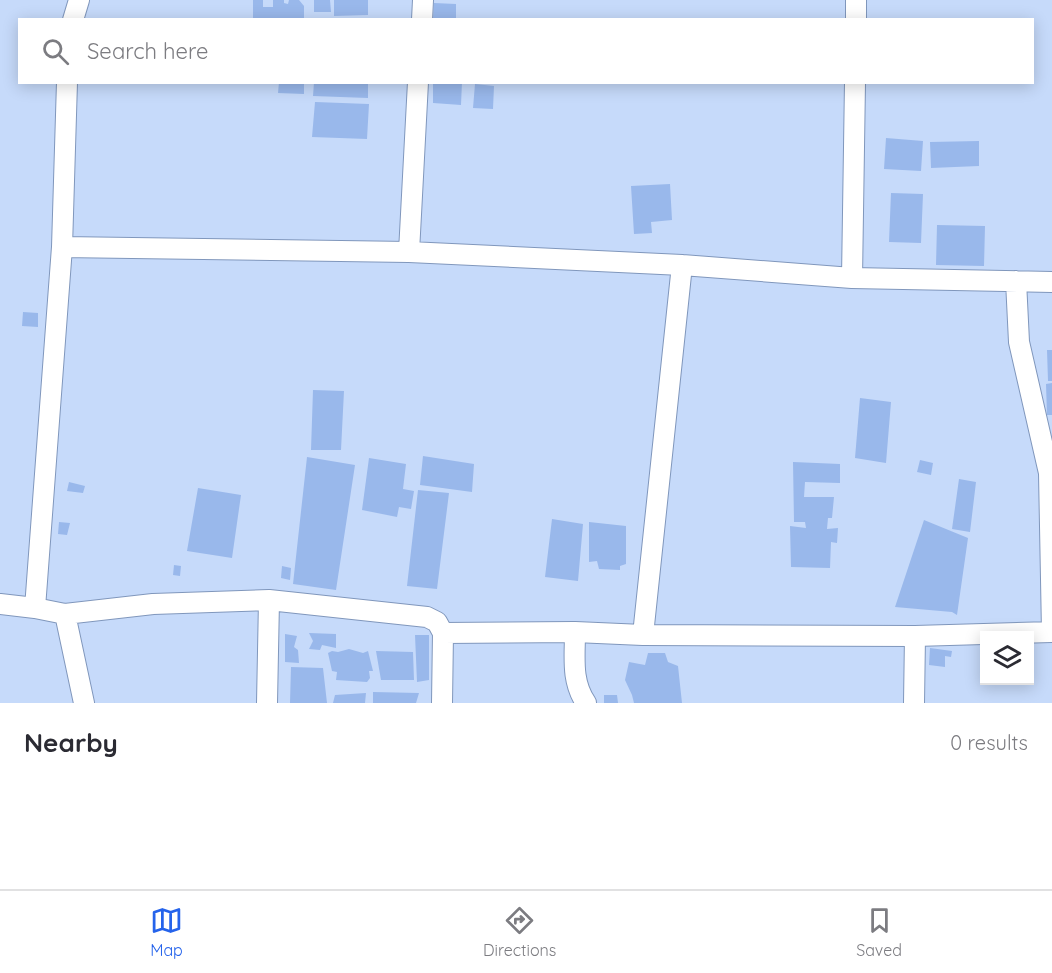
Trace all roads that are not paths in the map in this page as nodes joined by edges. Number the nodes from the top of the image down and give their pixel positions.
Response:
1 (79, 0) edge
2 (423, 0) edge
3 (856, 0) edge
4 (74, 18) edge
5 (422, 18) edge
6 (856, 18) edge
7 (67, 84) edge
8 (418, 84) edge
9 (855, 84) edge
10 (62, 247) junction
11 (409, 252) junction
12 (682, 265) junction
13 (852, 278) junction
14 (1016, 281) junction
15 (1052, 282) edge
16 (269, 600) junction
17 (0, 604) edge
18 (34, 608) junction
19 (65, 614) junction
20 (575, 632) junction
21 (443, 633) junction
22 (643, 634) junction
23 (915, 636) junction
24 (84, 703) edge
25 (267, 703) edge
26 (442, 703) edge
27 (586, 703) edge
28 (914, 703) edge

1 - 4 street
2 - 5 street
3 - 6 street
7 - 10 street
8 - 11 street
9 - 13 street
10 - 11 street
10 - 18 street
11 - 12 street
12 - 13 street
12 - 22 street
13 - 14 street
14 - 15 street
14 - 23 street
16 - 19 street
16 - 21 street
16 - 25 street
17 - 18 street
18 - 19 street
19 - 24 street
20 - 21 street
20 - 22 street
20 - 27 street
21 - 26 street
22 - 23 street
23 - 28 street

